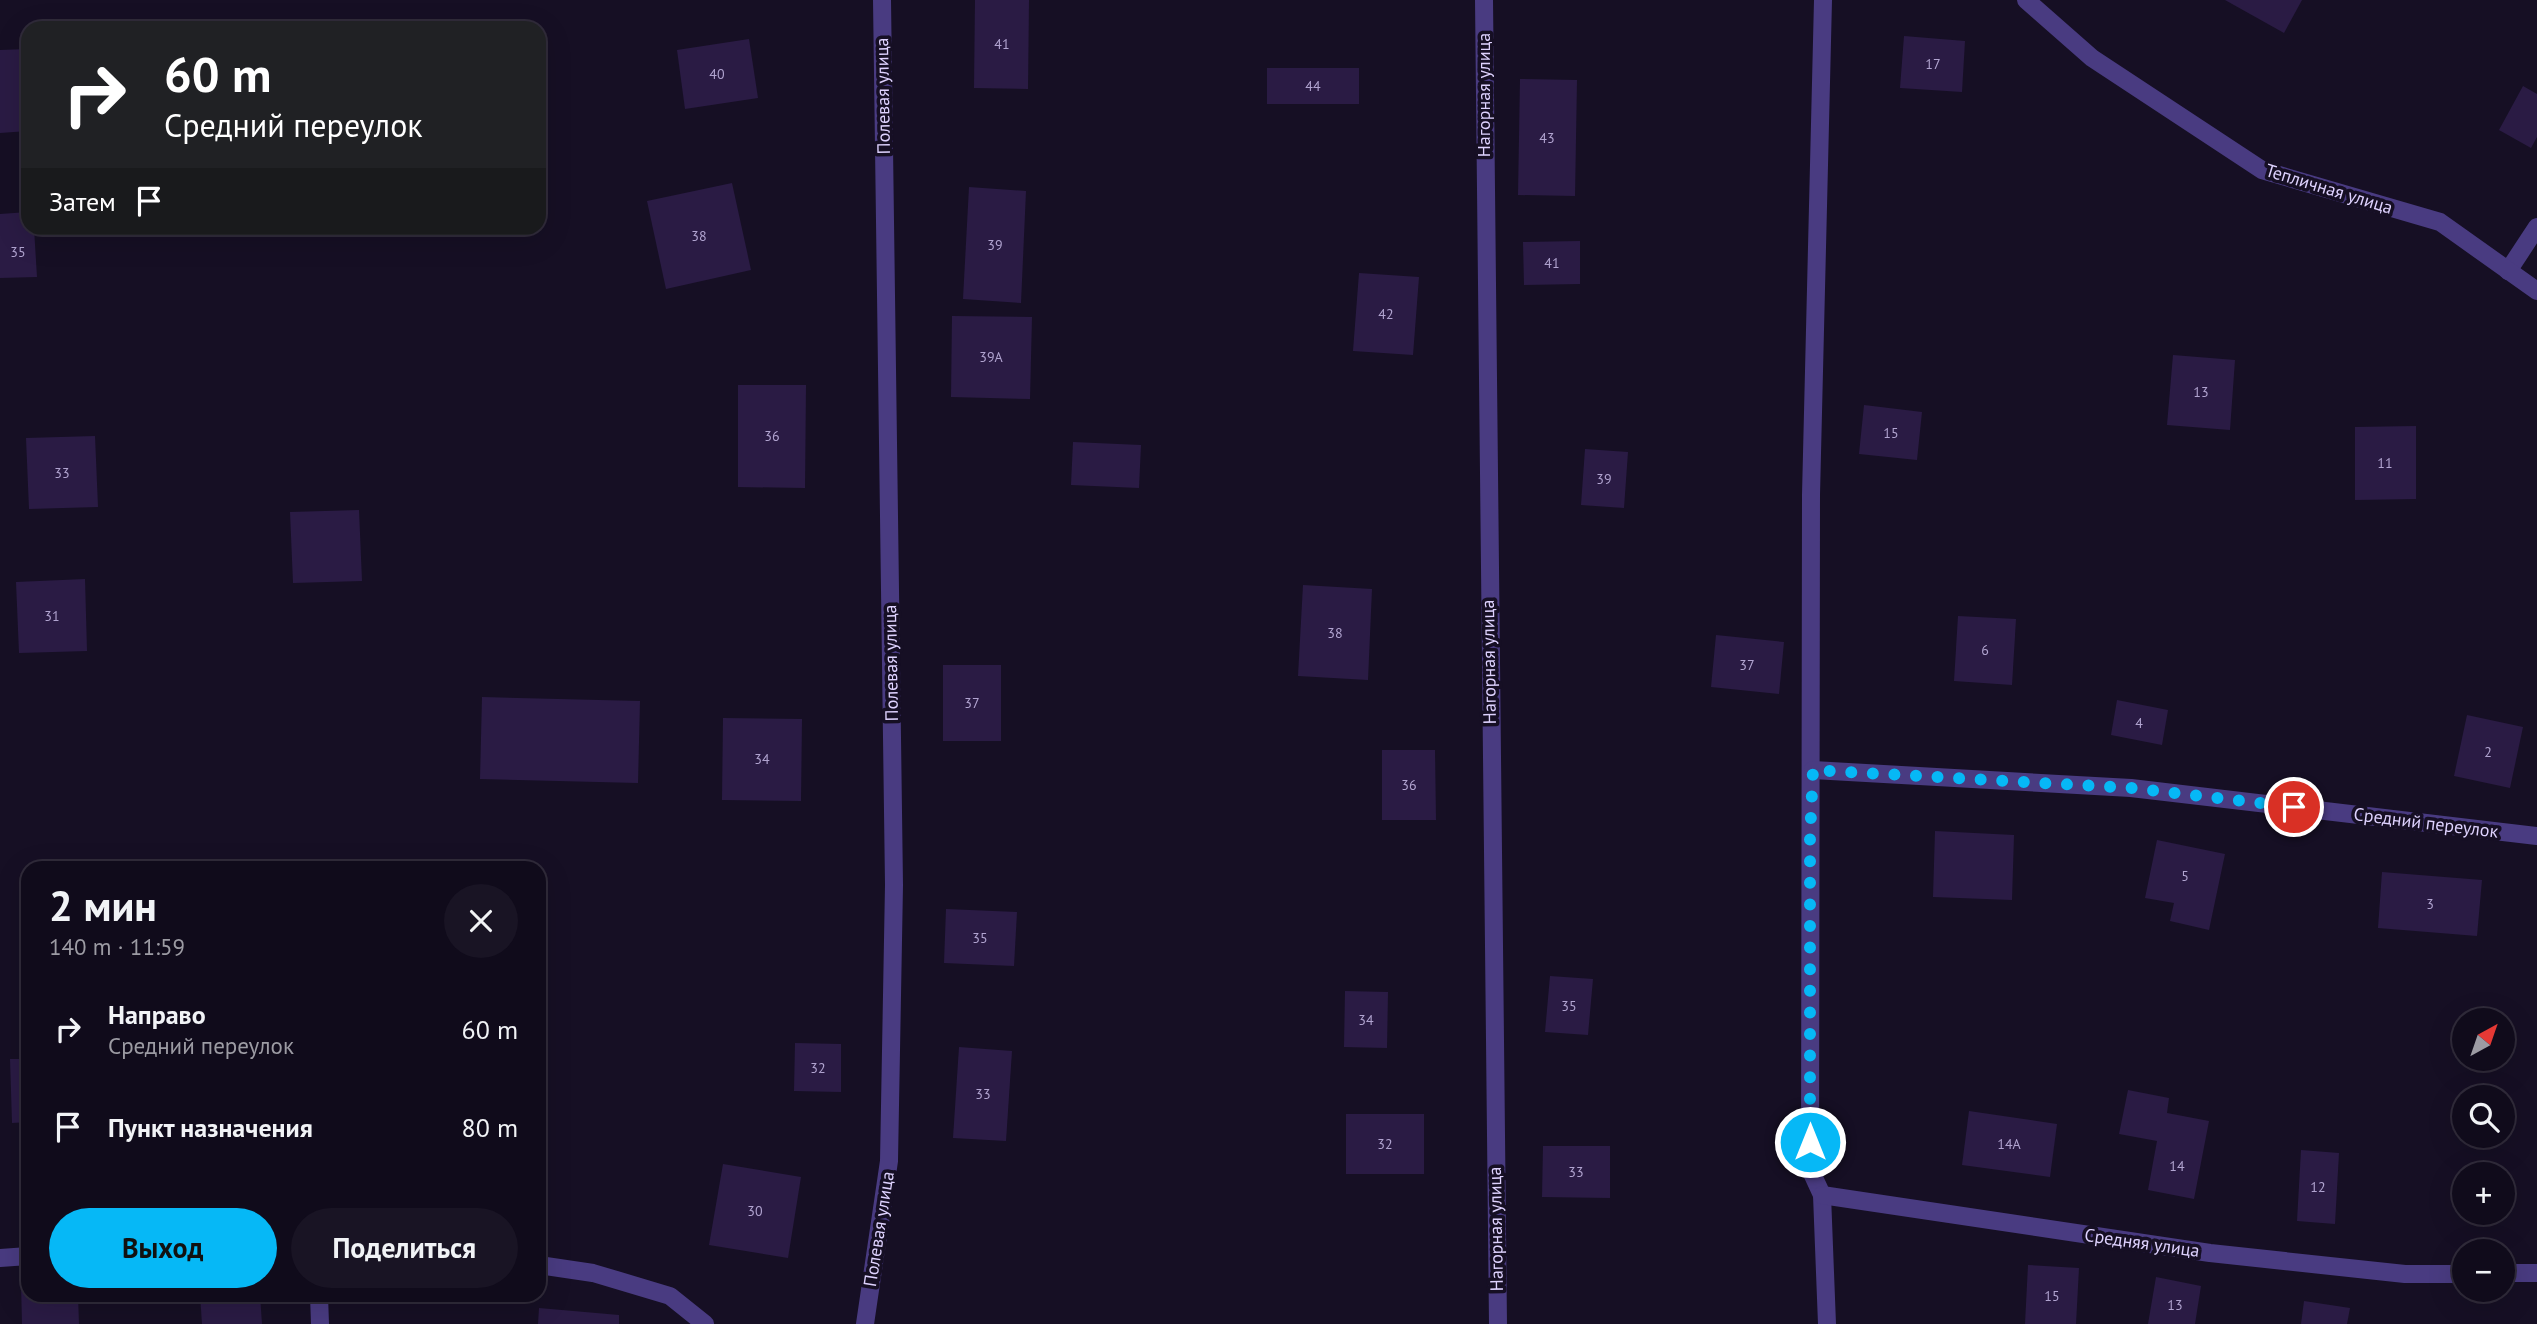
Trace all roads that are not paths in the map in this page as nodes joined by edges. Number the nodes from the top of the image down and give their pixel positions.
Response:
1 (882, 0) edge
2 (1484, 0) edge
3 (1823, 0) edge
4 (2026, 0) edge
5 (2537, 227) edge
6 (2508, 271) junction
7 (2537, 291) edge
8 (1813, 770) junction
9 (2537, 836) edge
10 (1822, 1195) junction
11 (21, 1256) edge
12 (0, 1258) edge
13 (546, 1266) edge
14 (2515, 1273) edge
15 (2537, 1273) edge
16 (2452, 1274) edge
17 (319, 1302) edge
18 (320, 1324) edge
19 (705, 1324) edge
20 (864, 1324) edge
21 (1498, 1324) edge
22 (1827, 1324) edge

1 - 20 street, Полевая улица
2 - 21 street, Нагорная улица
3 - 8 street
4 - 6 street, Тепличная улица
5 - 6 street
6 - 7 street, Тепличная улица
8 - 9 street, Средний переулок
8 - 10 street
10 - 16 street, Средняя улица
10 - 22 street
11 - 12 street
13 - 19 street
14 - 15 street
17 - 18 street

